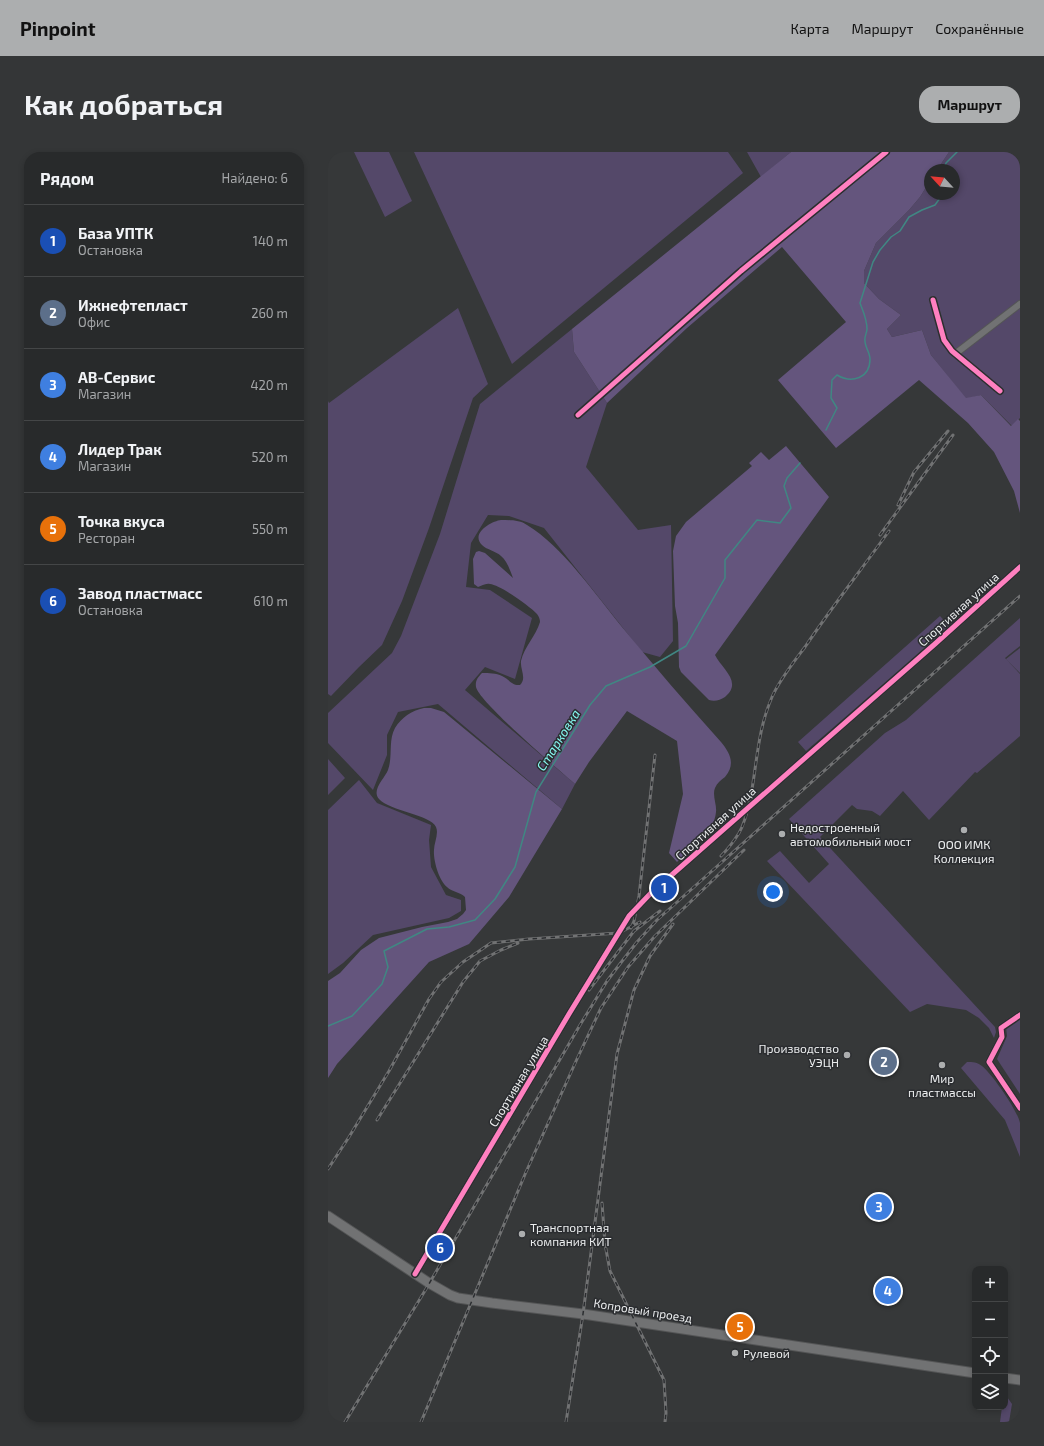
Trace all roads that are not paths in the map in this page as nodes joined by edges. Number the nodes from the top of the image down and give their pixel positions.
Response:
1 (886, 152) edge
2 (933, 300) dead end
3 (1020, 304) edge
4 (955, 354) junction
5 (1000, 392) dead end
6 (578, 415) dead end
7 (1020, 567) edge
8 (1020, 1015) edge
9 (1020, 1108) edge
10 (328, 1216) edge
11 (415, 1274) junction
12 (972, 1373) edge
13 (1008, 1378) edge
14 (1020, 1380) edge

1 - 6 street
2 - 4 street
3 - 4 street
4 - 5 street
7 - 11 street, Спортивная улица
8 - 9 street
10 - 11 main road, Копровый проезд
11 - 12 main road, Копровый проезд
13 - 14 main road

